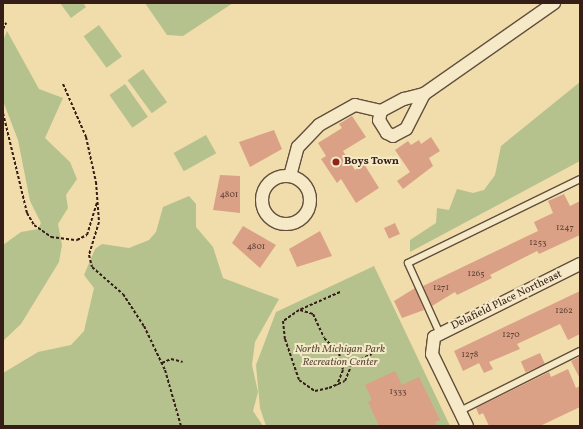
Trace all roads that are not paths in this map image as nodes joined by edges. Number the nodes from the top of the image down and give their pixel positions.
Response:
1 (554, 3) edge
2 (424, 94) junction
3 (381, 111) junction
4 (290, 176) dead end
5 (580, 179) edge
6 (580, 264) edge
7 (437, 336) junction
8 (580, 351) edge
9 (460, 411) junction
10 (467, 426) edge

1 - 2 street
2 - 3 street
2 - 3 street
3 - 4 street
5 - 7 lane
6 - 7 street, Delafield Place Northeast
7 - 9 street
8 - 9 lane
9 - 10 street

